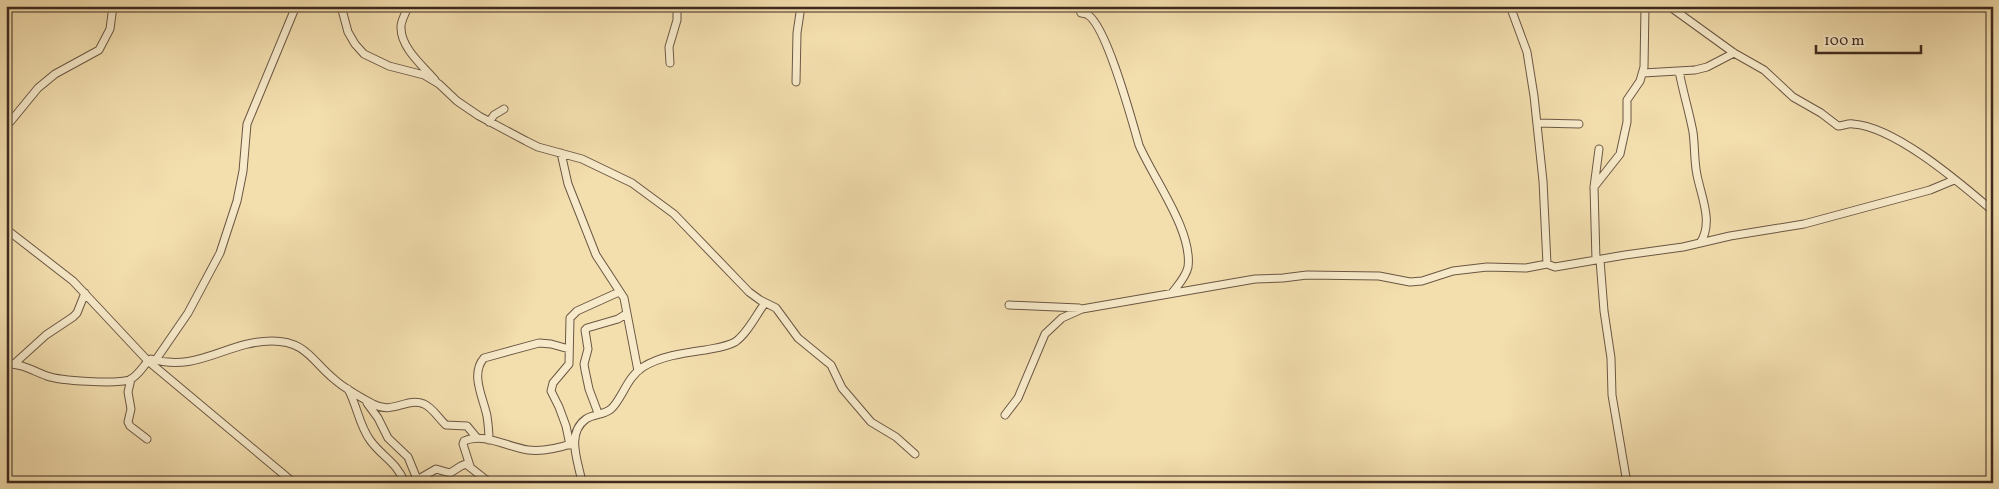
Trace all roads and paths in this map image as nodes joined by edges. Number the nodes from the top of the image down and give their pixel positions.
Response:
1 (113, 6) edge
2 (296, 6) edge
3 (341, 6) edge
4 (408, 6) edge
5 (677, 6) edge
6 (801, 6) edge
7 (1078, 6) edge
8 (1510, 6) edge
9 (1645, 6) edge
10 (1670, 6) edge
11 (1734, 53) junction
12 (670, 62) dead end
13 (1679, 71) junction
14 (1643, 73) junction
15 (796, 82) dead end
16 (439, 84) junction
17 (504, 109) dead end
18 (489, 122) junction
19 (1537, 123) junction
20 (1579, 124) dead end
21 (6, 127) edge
22 (1599, 149) dead end
23 (561, 153) junction
24 (1954, 180) junction
25 (1594, 187) junction
26 (1993, 211) edge
27 (6, 229) edge
28 (1700, 243) junction
29 (1598, 260) junction
30 (1547, 264) junction
31 (619, 292) junction
32 (86, 293) junction
33 (1172, 293) junction
34 (765, 303) junction
35 (1009, 304) dead end
36 (1082, 309) junction
37 (626, 314) junction
38 (569, 349) junction
39 (149, 360) junction
40 (6, 364) edge
41 (14, 364) junction
42 (638, 371) junction
43 (131, 379) junction
44 (348, 388) junction
45 (364, 398) junction
46 (598, 413) junction
47 (1005, 415) dead end
48 (477, 438) junction
49 (147, 439) dead end
50 (489, 440) junction
51 (572, 444) junction
52 (915, 454) dead end
53 (470, 466) junction
54 (404, 480) edge
55 (414, 481) edge
56 (294, 483) edge
57 (395, 483) edge
58 (490, 483) edge
59 (582, 483) edge
60 (1627, 483) edge

1 - 21 street
2 - 39 street
3 - 16 street
4 - 16 street
5 - 12 street
6 - 15 street
7 - 33 street
8 - 19 street
9 - 14 street
10 - 11 street
11 - 13 street
11 - 24 street
13 - 14 street
13 - 28 street
14 - 25 street
16 - 18 street
17 - 18 street
18 - 23 street
19 - 20 street
19 - 30 street
22 - 25 street
23 - 31 street
23 - 34 street
24 - 26 street
24 - 28 street
25 - 29 street
27 - 32 street
28 - 29 street
29 - 30 street
29 - 60 street
30 - 33 street
31 - 37 street
31 - 38 street
32 - 39 street
32 - 41 street
33 - 36 street
34 - 42 street
34 - 52 street
35 - 36 street
36 - 47 street
37 - 42 street
37 - 46 street
38 - 50 street
38 - 51 street
39 - 43 street
39 - 44 street
39 - 56 street
40 - 41 street
41 - 43 street
42 - 46 street
43 - 49 street
44 - 45 street
44 - 54 street
45 - 48 street
45 - 55 street
46 - 51 street
48 - 50 street
48 - 53 street
50 - 51 street
51 - 59 street
53 - 55 street
53 - 58 street
54 - 57 street

